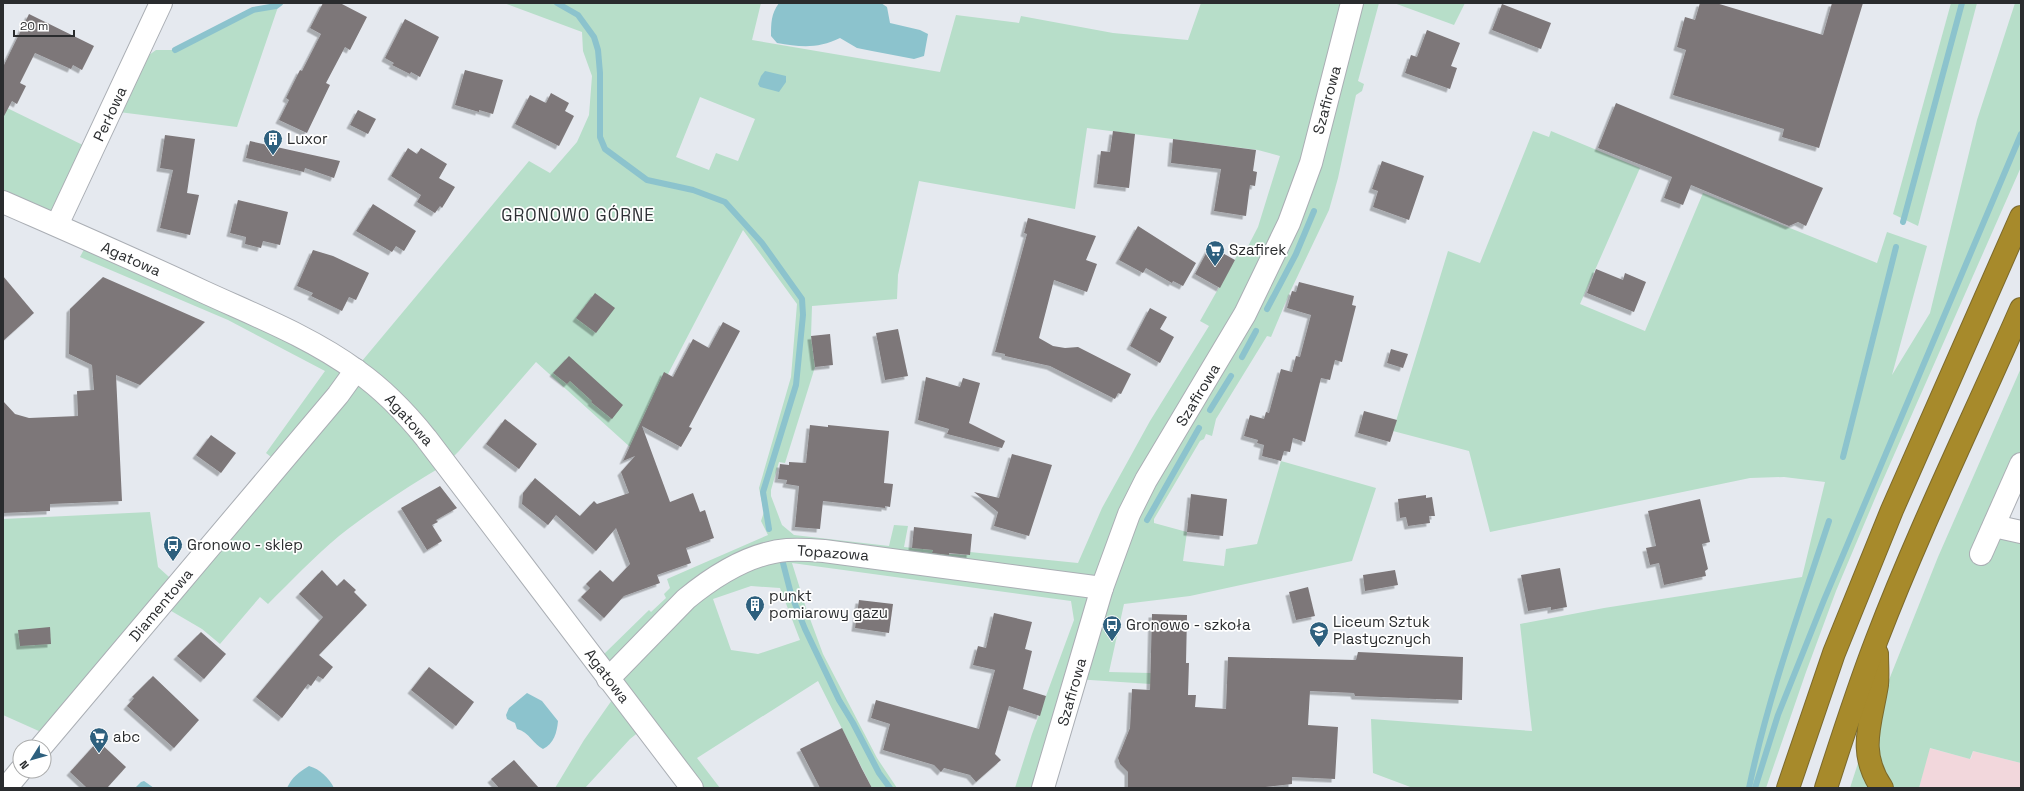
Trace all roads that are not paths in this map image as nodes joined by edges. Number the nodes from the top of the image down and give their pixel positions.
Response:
1 (161, 3) edge
2 (1352, 3) edge
3 (3, 202) edge
4 (2021, 217) edge
5 (57, 225) junction
6 (2021, 309) edge
7 (356, 370) junction
8 (2021, 464) edge
9 (1994, 526) junction
10 (2021, 532) edge
11 (1981, 554) dead end
12 (1102, 588) junction
13 (1877, 639) junction
14 (608, 679) junction
15 (48, 739) edge
16 (13, 779) edge
17 (6, 788) edge
18 (692, 788) edge
19 (1043, 788) edge
20 (1788, 788) edge
21 (1826, 788) edge
22 (1882, 788) edge

1 - 5 street, Perłowa
2 - 12 street, Szafirowa
3 - 5 street, Agatowa
4 - 20 highway
5 - 7 street, Agatowa
6 - 13 highway
7 - 14 street, Agatowa
7 - 15 street, Diamentowa
8 - 9 street
9 - 10 street
9 - 11 street
12 - 14 street, Topazowa
12 - 19 street, Szafirowa
13 - 21 highway
13 - 22 highway
14 - 18 street, Agatowa
16 - 17 street

